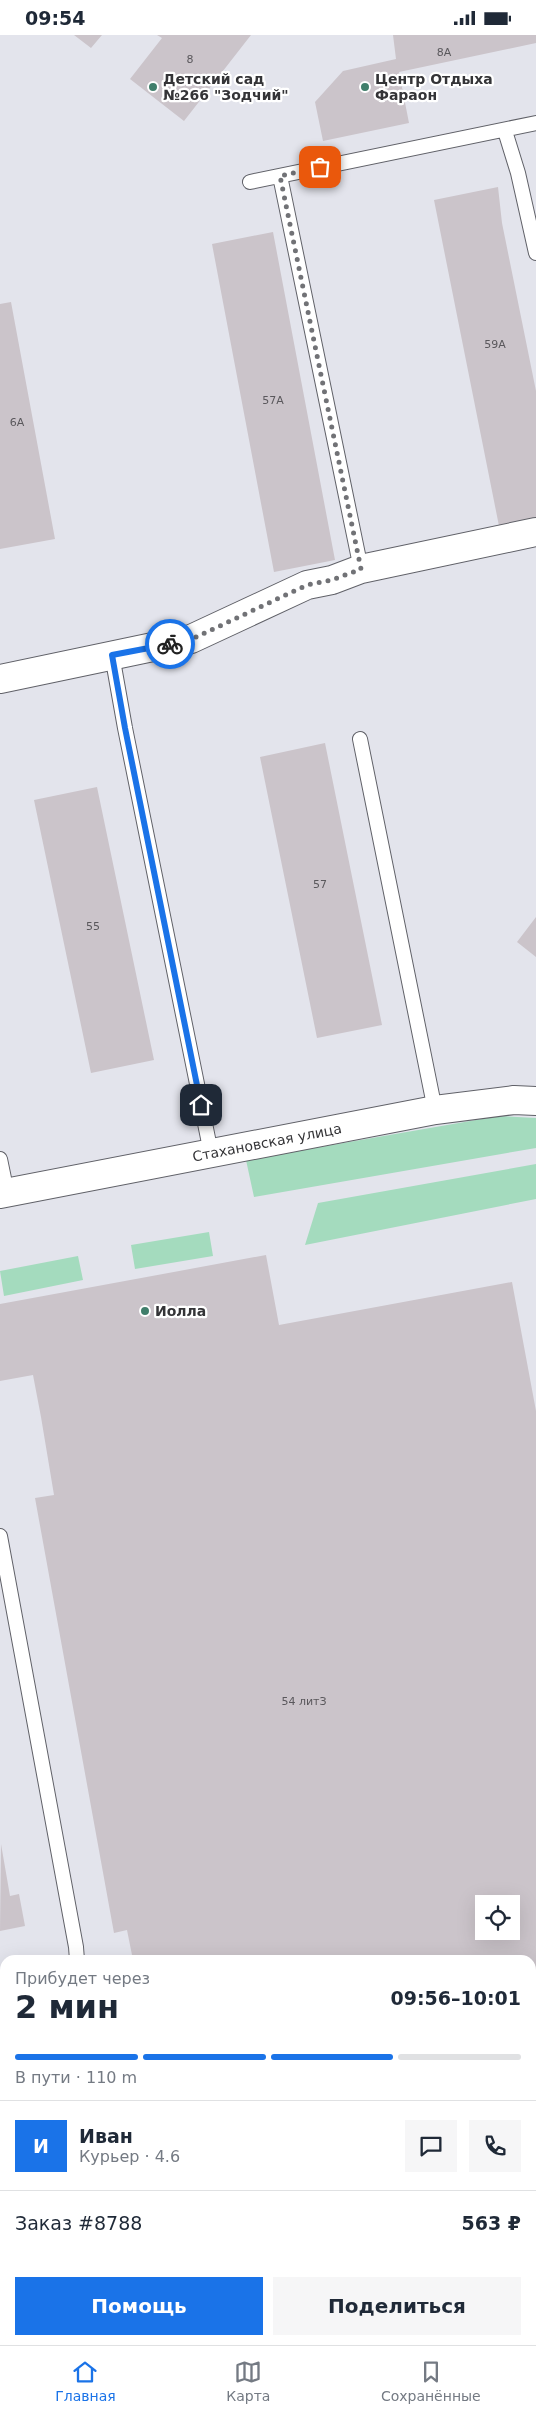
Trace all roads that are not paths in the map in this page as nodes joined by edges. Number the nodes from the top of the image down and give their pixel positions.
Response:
1 (536, 123) edge
2 (505, 131) junction
3 (280, 176) junction
4 (250, 182) dead end
5 (536, 253) edge
6 (536, 532) edge
7 (361, 569) junction
8 (112, 655) junction
9 (0, 679) edge
10 (360, 739) dead end
11 (536, 1101) edge
12 (435, 1110) junction
13 (211, 1153) junction
14 (0, 1159) edge
15 (3, 1193) edge
16 (1, 1545) edge
17 (76, 1955) edge

1 - 2 lane
2 - 3 lane
2 - 5 lane
3 - 4 lane
3 - 7 lane
6 - 7 street
7 - 8 street
8 - 9 street
8 - 13 lane
10 - 12 lane
11 - 12 street, Стахановская улица
12 - 13 street, Стахановская улица
13 - 15 street, Стахановская улица
14 - 15 lane
16 - 17 lane

